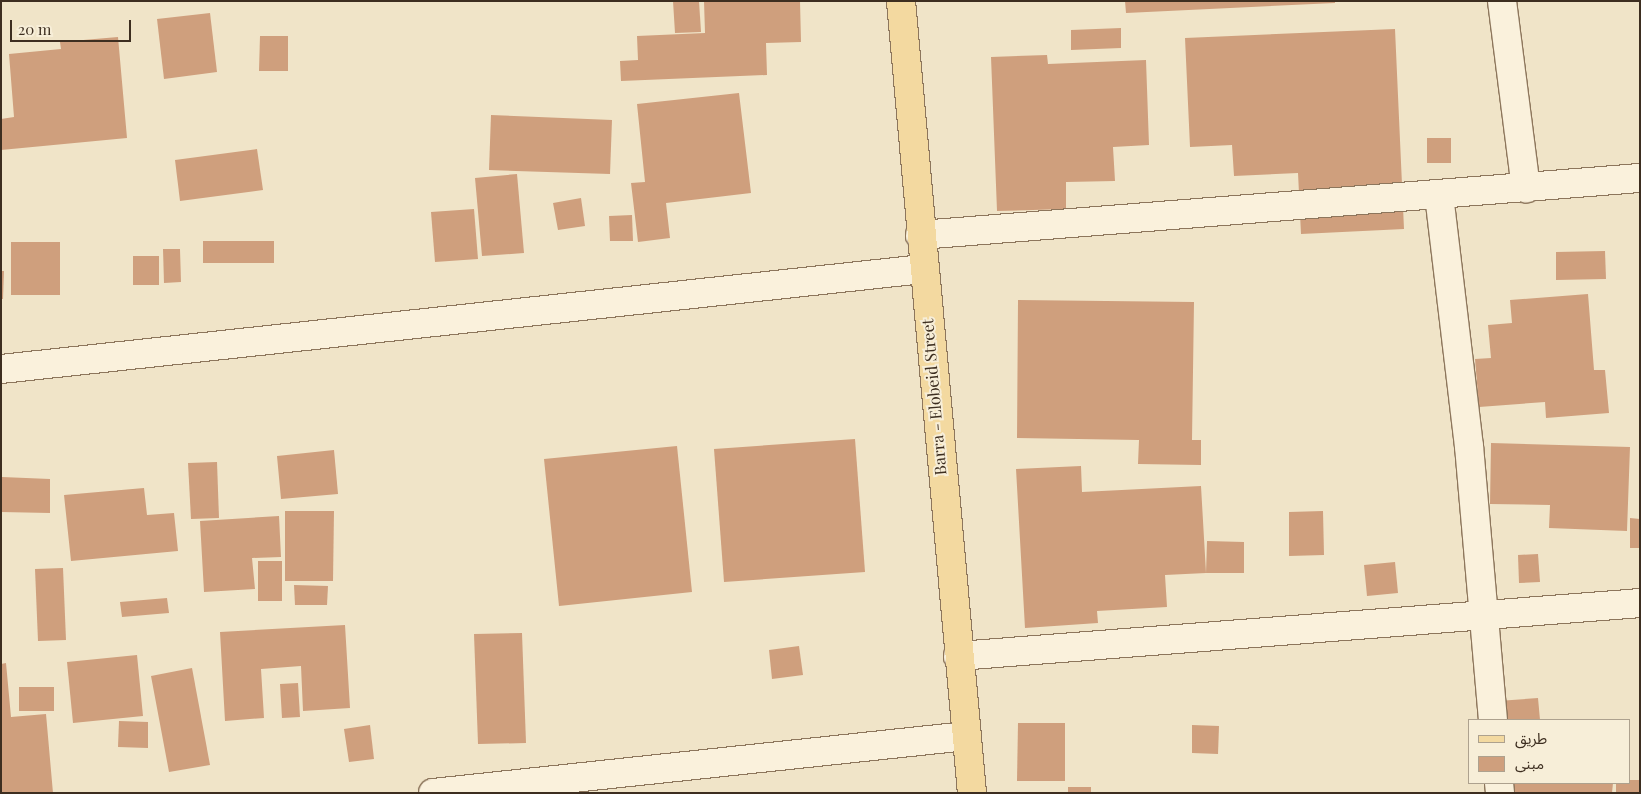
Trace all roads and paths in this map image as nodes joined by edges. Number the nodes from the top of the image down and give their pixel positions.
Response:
1 (901, 1) edge
2 (1502, 1) edge
3 (1640, 178) edge
4 (1526, 188) junction
5 (1439, 194) junction
6 (920, 235) junction
7 (923, 269) junction
8 (1, 369) edge
9 (1640, 603) edge
10 (1484, 615) junction
11 (958, 656) junction
12 (1493, 719) edge
13 (966, 736) junction
14 (460, 792) edge
15 (433, 793) edge
16 (972, 793) edge

1 - 6 main road, Barra - Elobeid Street
2 - 4 street
3 - 4 street
4 - 5 street
5 - 6 street
5 - 10 street
6 - 7 main road, Barra - Elobeid Street
7 - 8 street
7 - 11 main road, Barra - Elobeid Street
9 - 10 street
10 - 11 street
10 - 12 street
11 - 13 main road, Barra - Elobeid Street
13 - 14 street
13 - 16 main road, Barra - Elobeid Street
14 - 15 street

